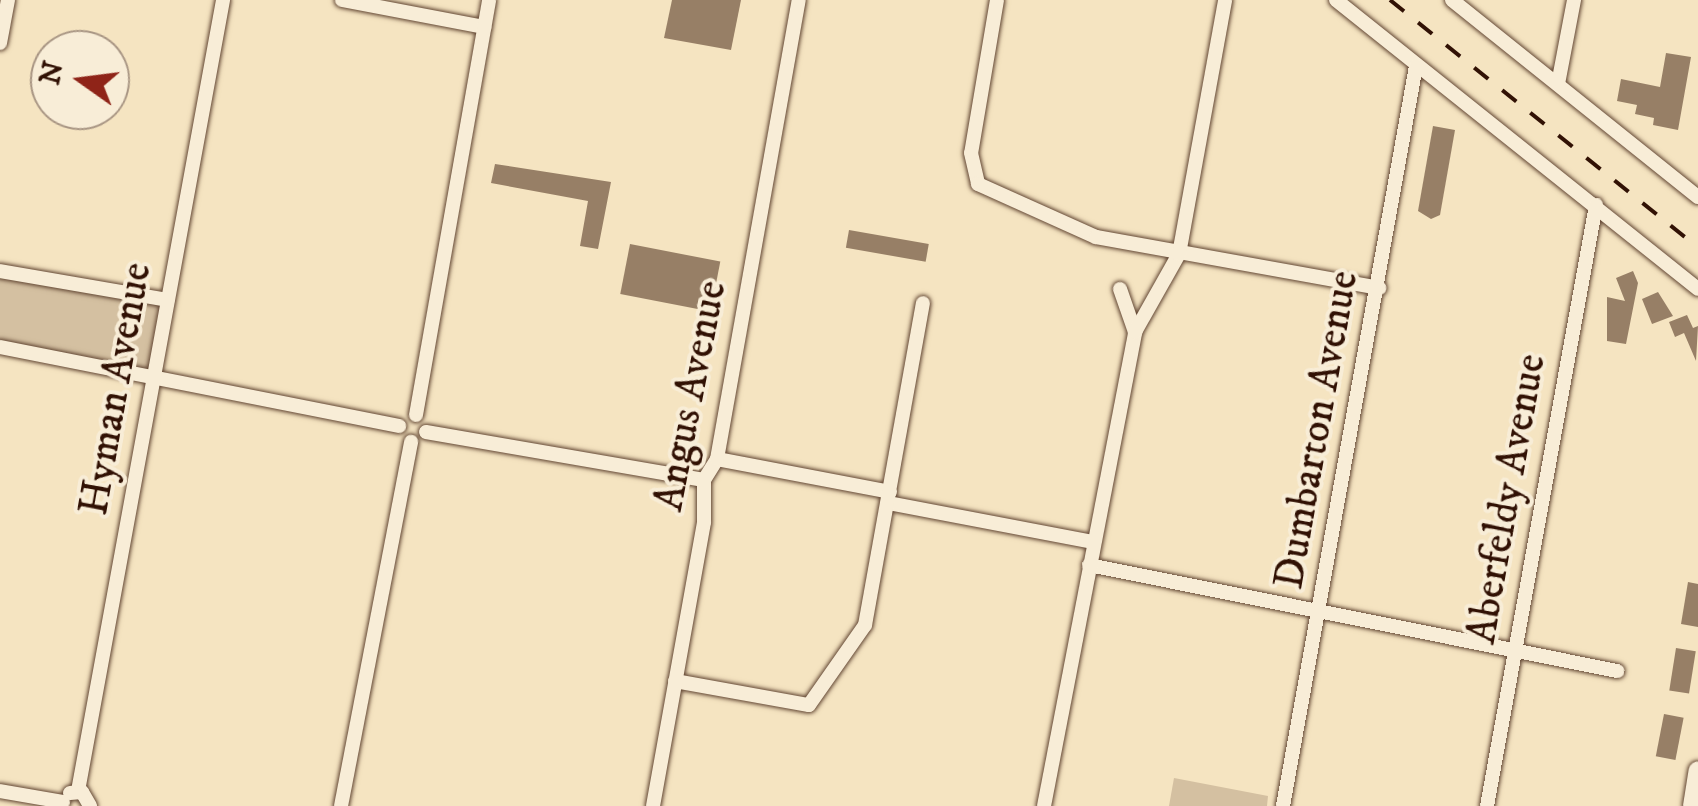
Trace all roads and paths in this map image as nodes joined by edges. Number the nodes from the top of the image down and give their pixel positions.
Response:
1 (8, 0) edge
2 (222, 0) edge
3 (342, 0) edge
4 (489, 0) edge
5 (800, 0) edge
6 (997, 0) edge
7 (1225, 0) edge
8 (1336, 0) edge
9 (1452, 0) edge
10 (1574, 0) edge
11 (484, 27) junction
12 (0, 43) edge
13 (1416, 66) junction
14 (1558, 84) junction
15 (1698, 197) edge
16 (1596, 205) junction
17 (1178, 254) junction
18 (0, 271) edge
19 (1379, 288) junction
20 (1698, 289) edge
21 (1120, 290) dead end
22 (168, 300) junction
23 (923, 303) dead end
24 (1135, 332) junction
25 (0, 346) edge
26 (154, 375) junction
27 (416, 415) junction
28 (399, 426) junction
29 (426, 432) junction
30 (411, 442) junction
31 (716, 459) junction
32 (704, 480) junction
33 (889, 497) junction
34 (1094, 542) junction
35 (1089, 565) junction
36 (1320, 609) junction
37 (1516, 648) junction
38 (1617, 671) dead end
39 (675, 681) junction
40 (1698, 770) edge
41 (0, 790) edge
42 (78, 791) junction
43 (63, 804) edge
44 (90, 806) edge
45 (341, 806) edge
46 (653, 806) edge
47 (1044, 806) edge
48 (1283, 806) edge
49 (1486, 806) edge
50 (1692, 806) edge

1 - 12 street
2 - 22 street, Hyman Avenue
3 - 11 street
4 - 11 street
5 - 31 street, Angus Avenue
6 - 17 street
7 - 17 street
8 - 13 street
9 - 14 street
10 - 14 street
11 - 27 street
13 - 16 street
13 - 19 street, Dumbarton Avenue
14 - 15 street
16 - 20 street
16 - 37 street, Aberfeldy Avenue
17 - 19 street
17 - 24 street
18 - 22 street
19 - 36 street, Dumbarton Avenue
21 - 24 street
22 - 26 street, Hyman Avenue
23 - 33 street
24 - 34 street
25 - 26 street
26 - 28 street
26 - 42 street, Hyman Avenue
27 - 28 street
27 - 29 street
28 - 30 street
29 - 30 street
29 - 32 street
30 - 45 street
31 - 32 street, Angus Avenue
31 - 33 street
32 - 39 street, Angus Avenue
33 - 34 street
33 - 39 street
34 - 35 street
35 - 36 street
35 - 47 street
36 - 37 street
36 - 48 street, Dumbarton Avenue
37 - 38 street
37 - 49 street, Aberfeldy Avenue
39 - 46 street, Angus Avenue
40 - 50 street
41 - 43 street
42 - 43 street
42 - 44 street

